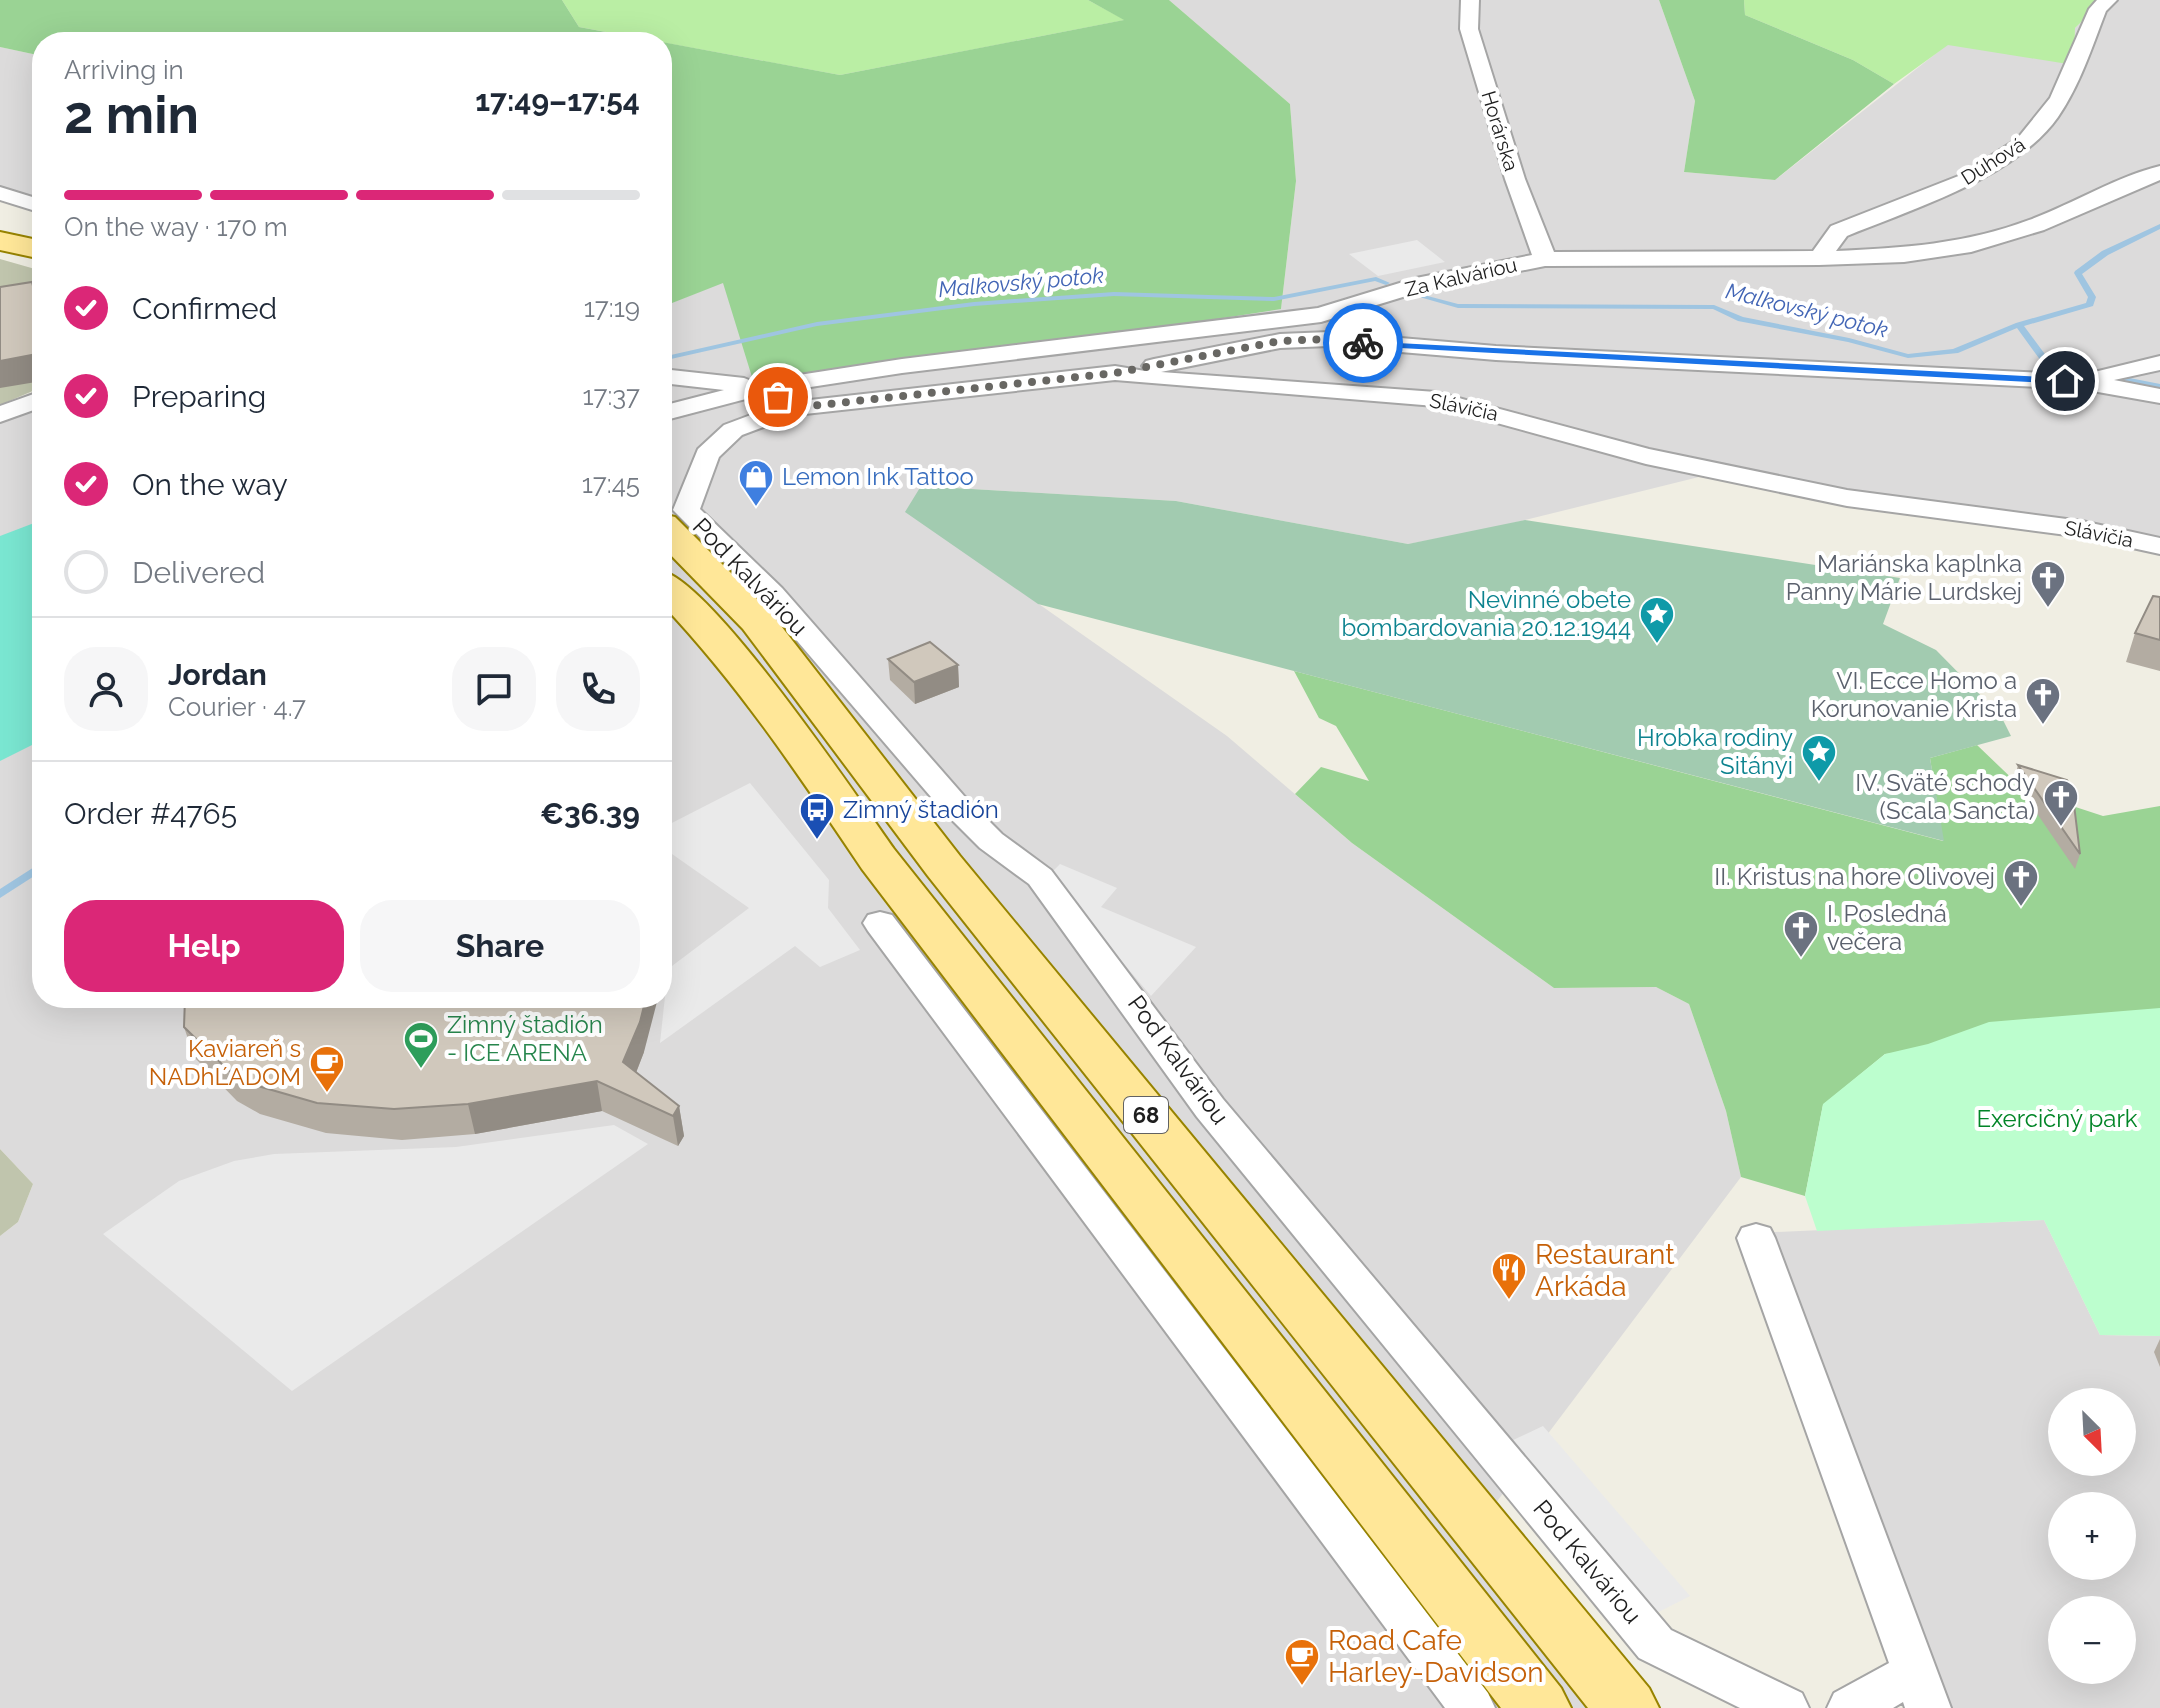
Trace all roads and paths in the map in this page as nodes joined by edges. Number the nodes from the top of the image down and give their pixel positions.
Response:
1 (1470, 0) edge
2 (2108, 0) edge
3 (2160, 172) edge
4 (0, 193) edge
5 (32, 204) edge
6 (0, 220) edge
7 (32, 227) edge
8 (1536, 234) junction
9 (0, 241) edge
10 (32, 248) edge
11 (1593, 257) dead end
12 (1819, 258) junction
13 (1545, 259) junction
14 (1321, 315) junction
15 (1329, 339) junction
16 (2160, 363) edge
17 (1115, 373) junction
18 (672, 377) edge
19 (2098, 377) junction
20 (692, 379) junction
21 (2160, 396) edge
22 (778, 397) junction
23 (32, 402) edge
24 (672, 411) edge
25 (672, 412) edge
26 (0, 415) edge
27 (672, 535) edge
28 (2160, 546) edge
29 (672, 592) edge
30 (880, 923) dead end
31 (1756, 1238) dead end
32 (1921, 1691) edge
33 (1472, 1708) edge
34 (1539, 1708) edge
35 (1627, 1708) edge
36 (1786, 1708) edge
37 (1850, 1708) edge

1 - 8 street, Horárska
2 - 12 street, Dúhová
3 - 12 street, Za Kalváriou
4 - 5 street
6 - 7 main road
8 - 11 street
8 - 13 street, Horárska
9 - 10 main road
12 - 13 street, Za Kalváriou
13 - 14 street, Za Kalváriou
14 - 15 street
14 - 22 street, Za Kalváriou
15 - 17 street
15 - 19 street
16 - 19 street
17 - 22 street, Slávičia
17 - 28 street, Slávičia
18 - 20 street
19 - 21 street
20 - 22 street
20 - 24 street
22 - 25 street, Za Kalváriou
22 - 36 street, Pod Kalváriou
23 - 26 street
27 - 35 main road, Pod Kalváriou / 68
29 - 34 main road, 68
30 - 33 street
31 - 32 street
32 - 37 street

